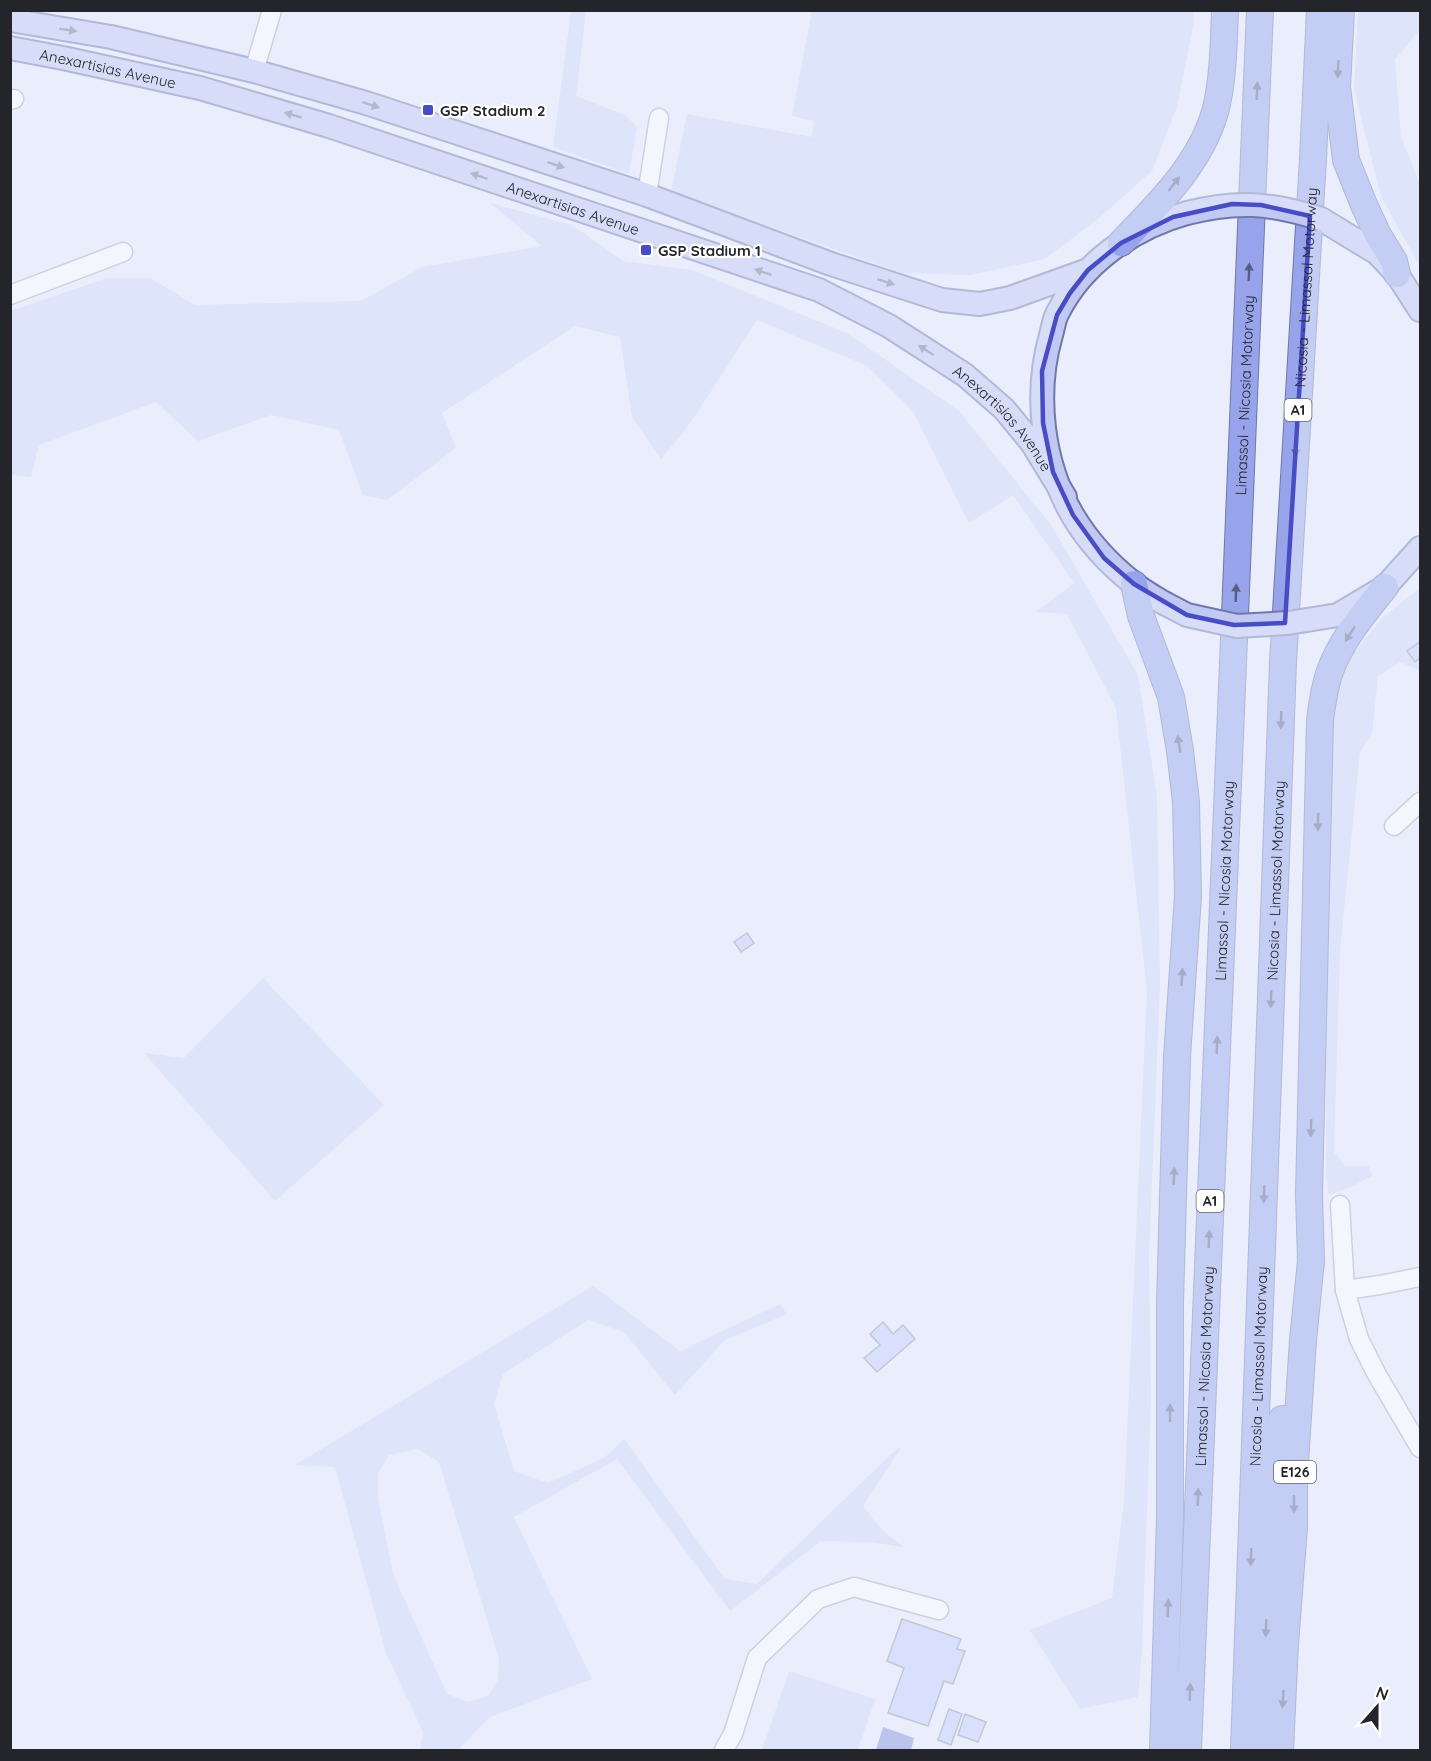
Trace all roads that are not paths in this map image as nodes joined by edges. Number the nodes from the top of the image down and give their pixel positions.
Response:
1 (272, 10) edge
2 (1225, 10) edge
3 (1260, 10) edge
4 (1320, 10) edge
5 (1341, 10) edge
6 (10, 20) edge
7 (10, 48) edge
8 (254, 71) junction
9 (659, 118) dead end
10 (647, 195) junction
11 (1121, 243) junction
12 (123, 252) dead end
13 (1088, 270) junction
14 (1397, 274) junction
15 (10, 295) edge
16 (1420, 310) edge
17 (1065, 497) junction
18 (1420, 548) edge
19 (1420, 563) edge
20 (1390, 581) junction
21 (1134, 584) junction
22 (1420, 802) edge
23 (1394, 826) dead end
24 (1310, 1194) junction
25 (1341, 1205) dead end
26 (1420, 1277) edge
27 (1345, 1290) junction
28 (1420, 1448) edge
29 (939, 1610) dead end
30 (1264, 1669) junction
31 (724, 1750) edge
32 (1163, 1750) edge
33 (1188, 1750) edge
34 (1244, 1750) edge
35 (1250, 1750) edge
36 (1262, 1750) edge
37 (1280, 1750) edge

1 - 8 street
11 -> 2 highway
33 -> 3 highway, Limassol - Nicosia Motorway / A1
4 -> 34 highway, Nicosia - Limassol Motorway / A1
5 -> 14 highway
6 -> 8 main road, Anexartisias Avenue
17 -> 7 main road, Anexartisias Avenue
8 -> 10 main road, Anexartisias Avenue
9 - 10 street
10 -> 13 main road, Anexartisias Avenue
11 - 13 main road
11 - 14 main road, bridge
12 - 15 street
13 - 17 main road
14 - 16 main road
17 - 21 main road
18 - 20 main road
19 - 20 main road
20 - 21 main road, bridge
20 -> 24 highway
32 -> 21 highway
22 - 23 street
24 -> 30 highway
24 -> 37 highway, E126
25 - 27 street
26 - 27 street
27 - 28 street
29 - 31 street
30 - 35 highway
30 - 36 highway

